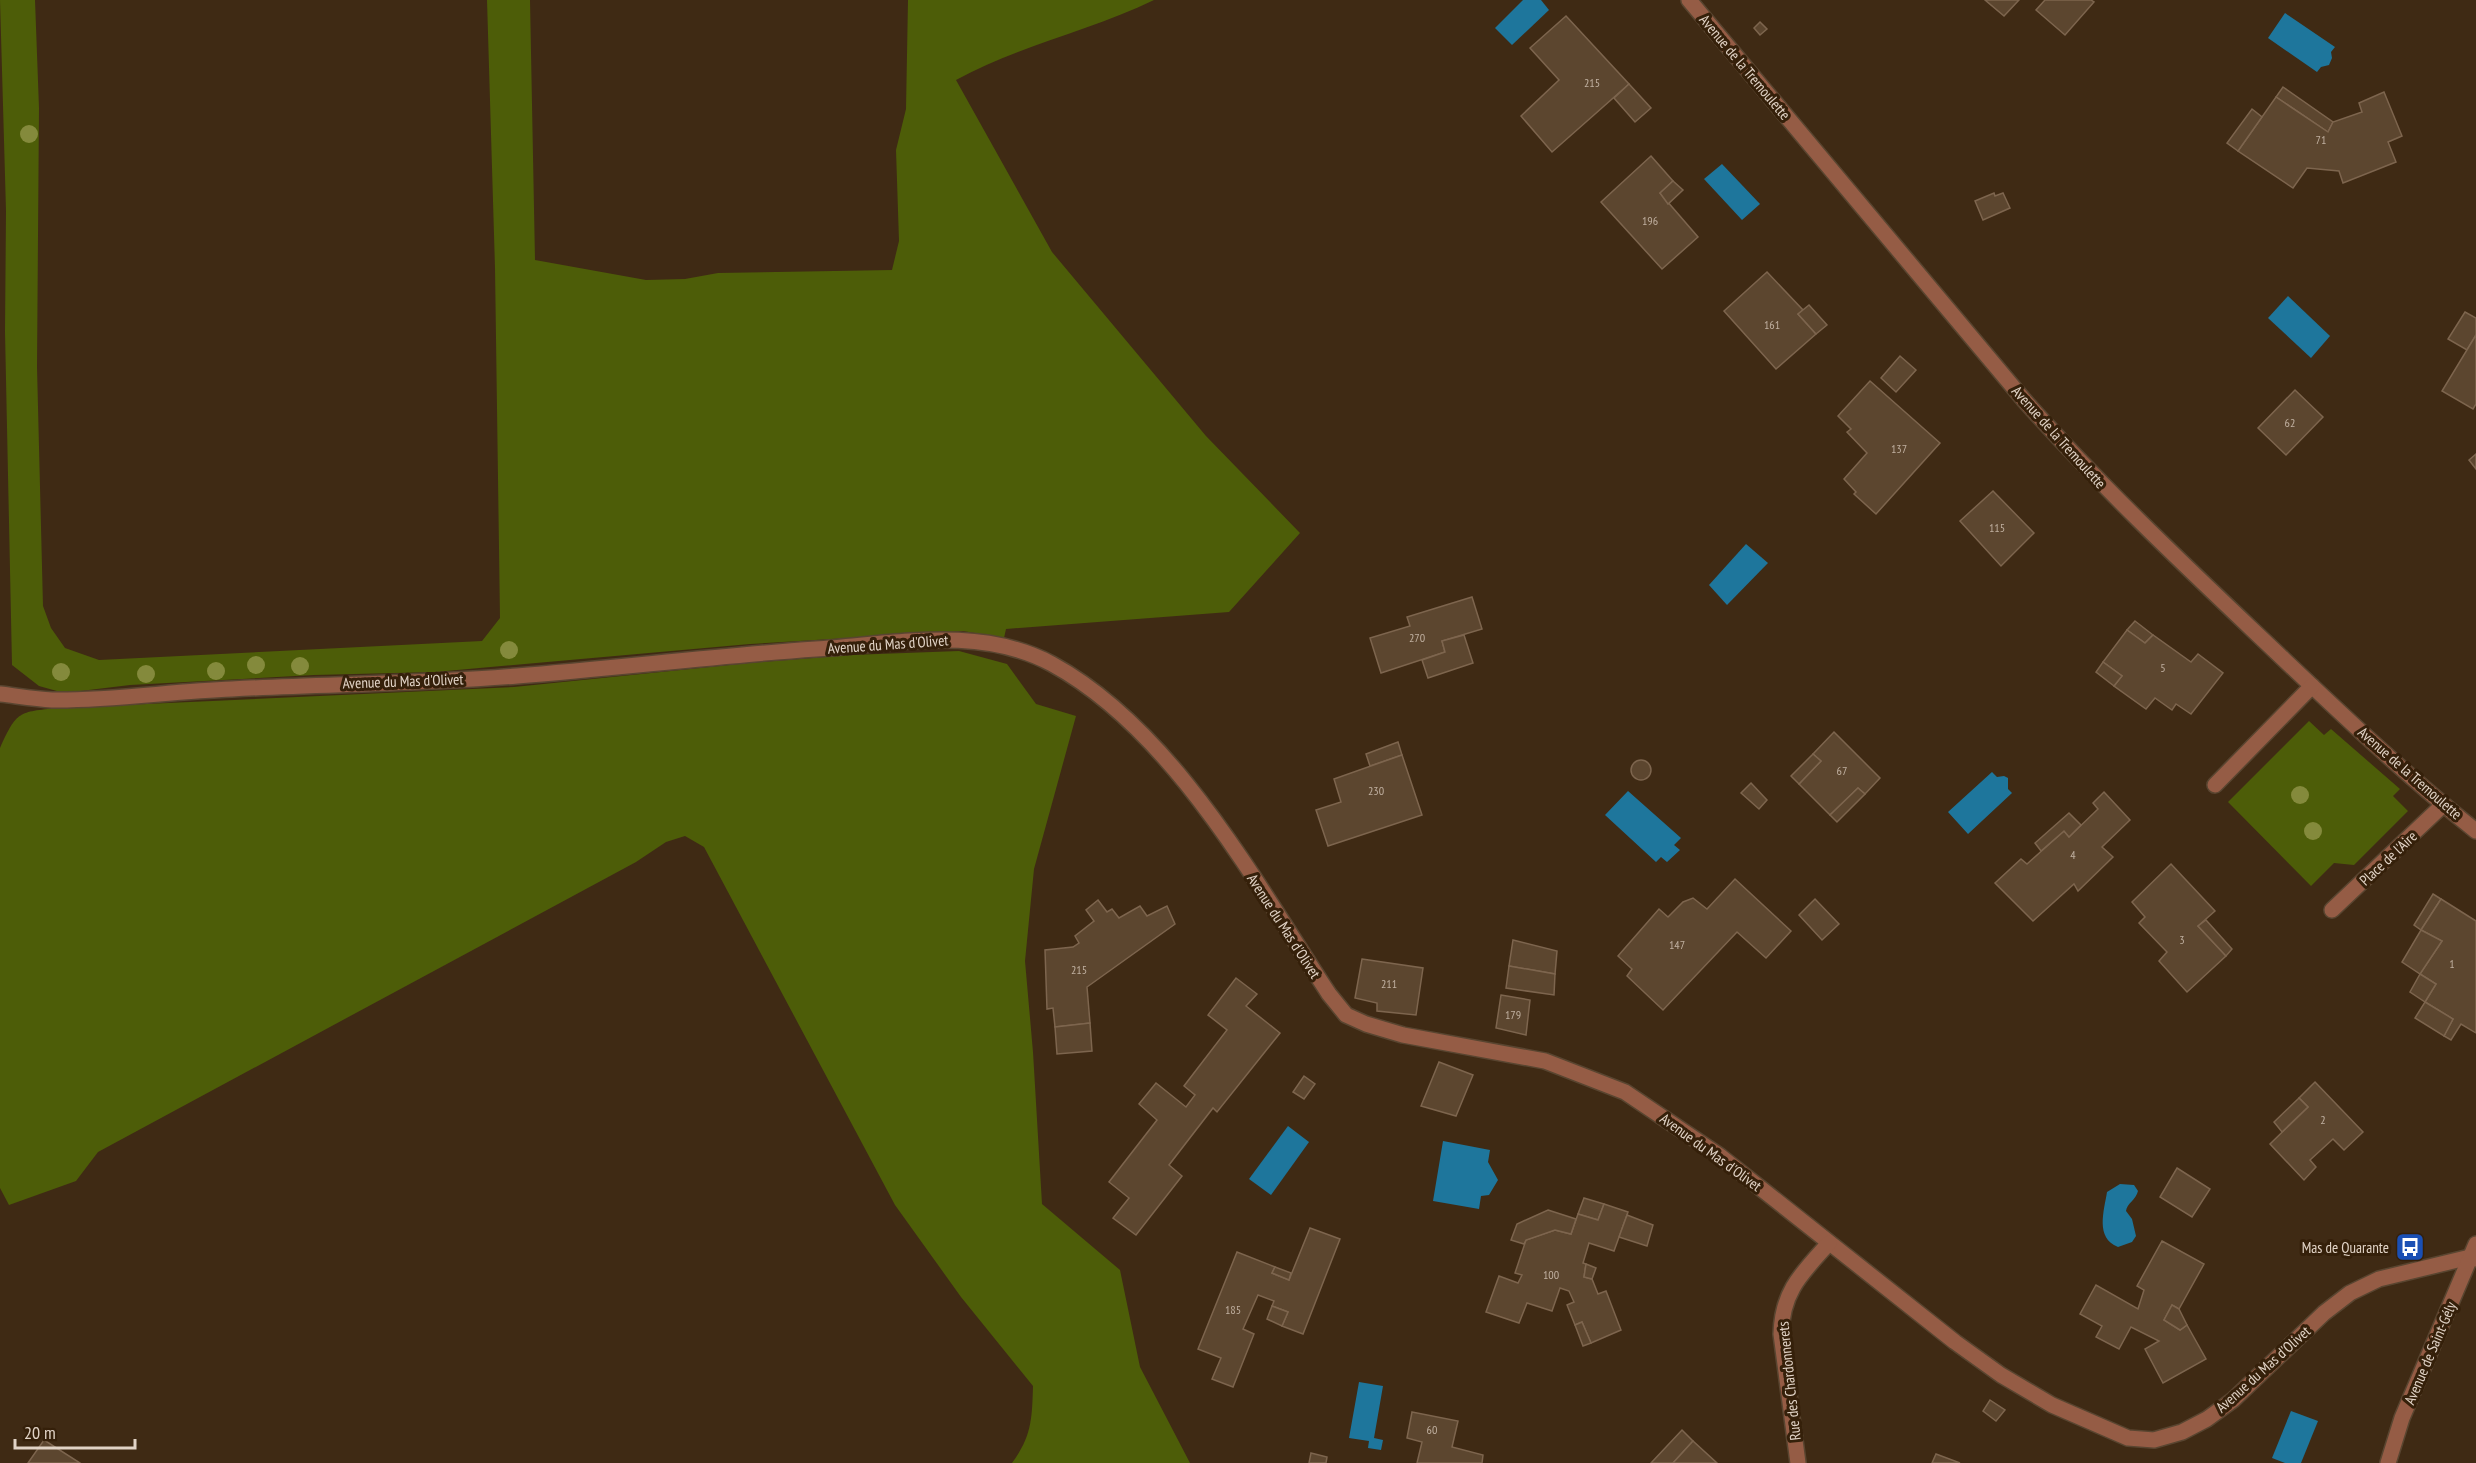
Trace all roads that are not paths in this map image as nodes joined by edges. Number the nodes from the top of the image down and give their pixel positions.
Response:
1 (1689, 0) edge
2 (2312, 686) junction
3 (0, 694) edge
4 (2215, 785) dead end
5 (2444, 805) junction
6 (2476, 831) edge
7 (2332, 910) dead end
8 (1828, 1243) junction
9 (2474, 1253) edge
10 (1798, 1463) edge
11 (2388, 1463) edge

1 - 2 street, Avenue de la Tremoulette
2 - 4 street
2 - 5 street, Avenue de la Tremoulette
3 - 8 street, Avenue du Mas d'Olivet
5 - 6 street, Avenue de la Tremoulette
5 - 7 street, Place de l'Aire
8 - 9 street, Avenue du Mas d'Olivet
8 - 10 street, Rue des Chardonnerets
9 - 11 street, Avenue de Saint-Gély

